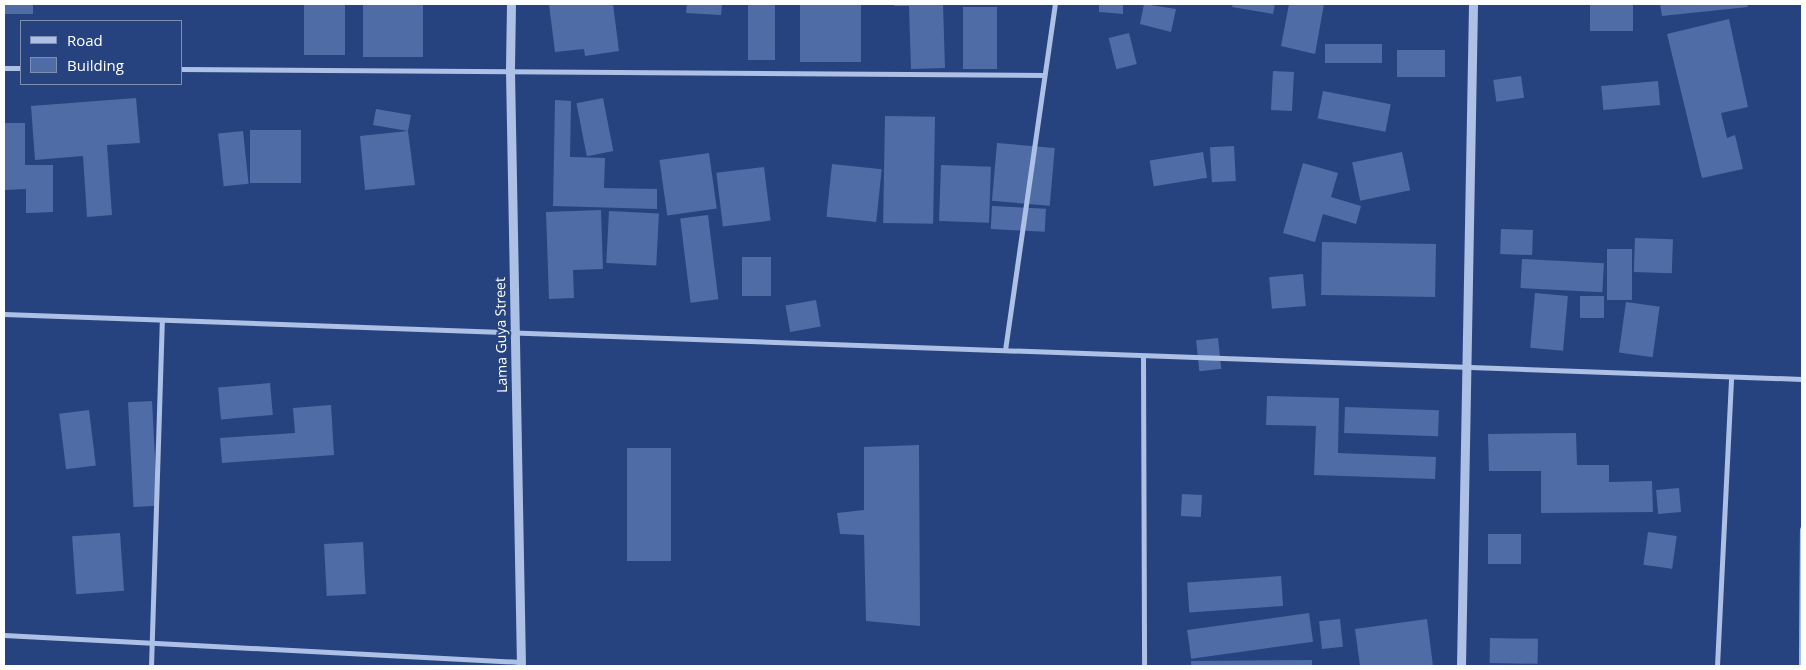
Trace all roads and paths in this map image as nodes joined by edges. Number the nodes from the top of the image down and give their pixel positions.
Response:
1 (511, 4) edge
2 (1055, 4) edge
3 (1473, 4) edge
4 (4, 68) edge
5 (20, 68) edge
6 (182, 69) edge
7 (510, 71) junction
8 (1044, 75) junction
9 (4, 314) edge
10 (162, 320) junction
11 (515, 333) junction
12 (1006, 350) junction
13 (1143, 356) junction
14 (1466, 367) junction
15 (1731, 377) junction
16 (1802, 380) edge
17 (1802, 529) edge
18 (4, 635) edge
19 (153, 642) junction
20 (521, 664) edge
21 (151, 666) edge
22 (1144, 666) edge
23 (1461, 666) edge
24 (1717, 666) edge
25 (1801, 666) edge

1 - 7 street, Lama Guya Street
2 - 8 street
3 - 14 street
4 - 5 street
6 - 7 street
7 - 8 street
7 - 11 street, Lama Guya Street
8 - 12 street
9 - 10 street
10 - 11 street
10 - 19 street
11 - 12 street
11 - 20 street, Lama Guya Street
12 - 13 street
13 - 14 street
13 - 22 street
14 - 15 street
14 - 23 street
15 - 16 street
15 - 24 street
17 - 25 street
18 - 19 street
19 - 20 street
19 - 21 street

